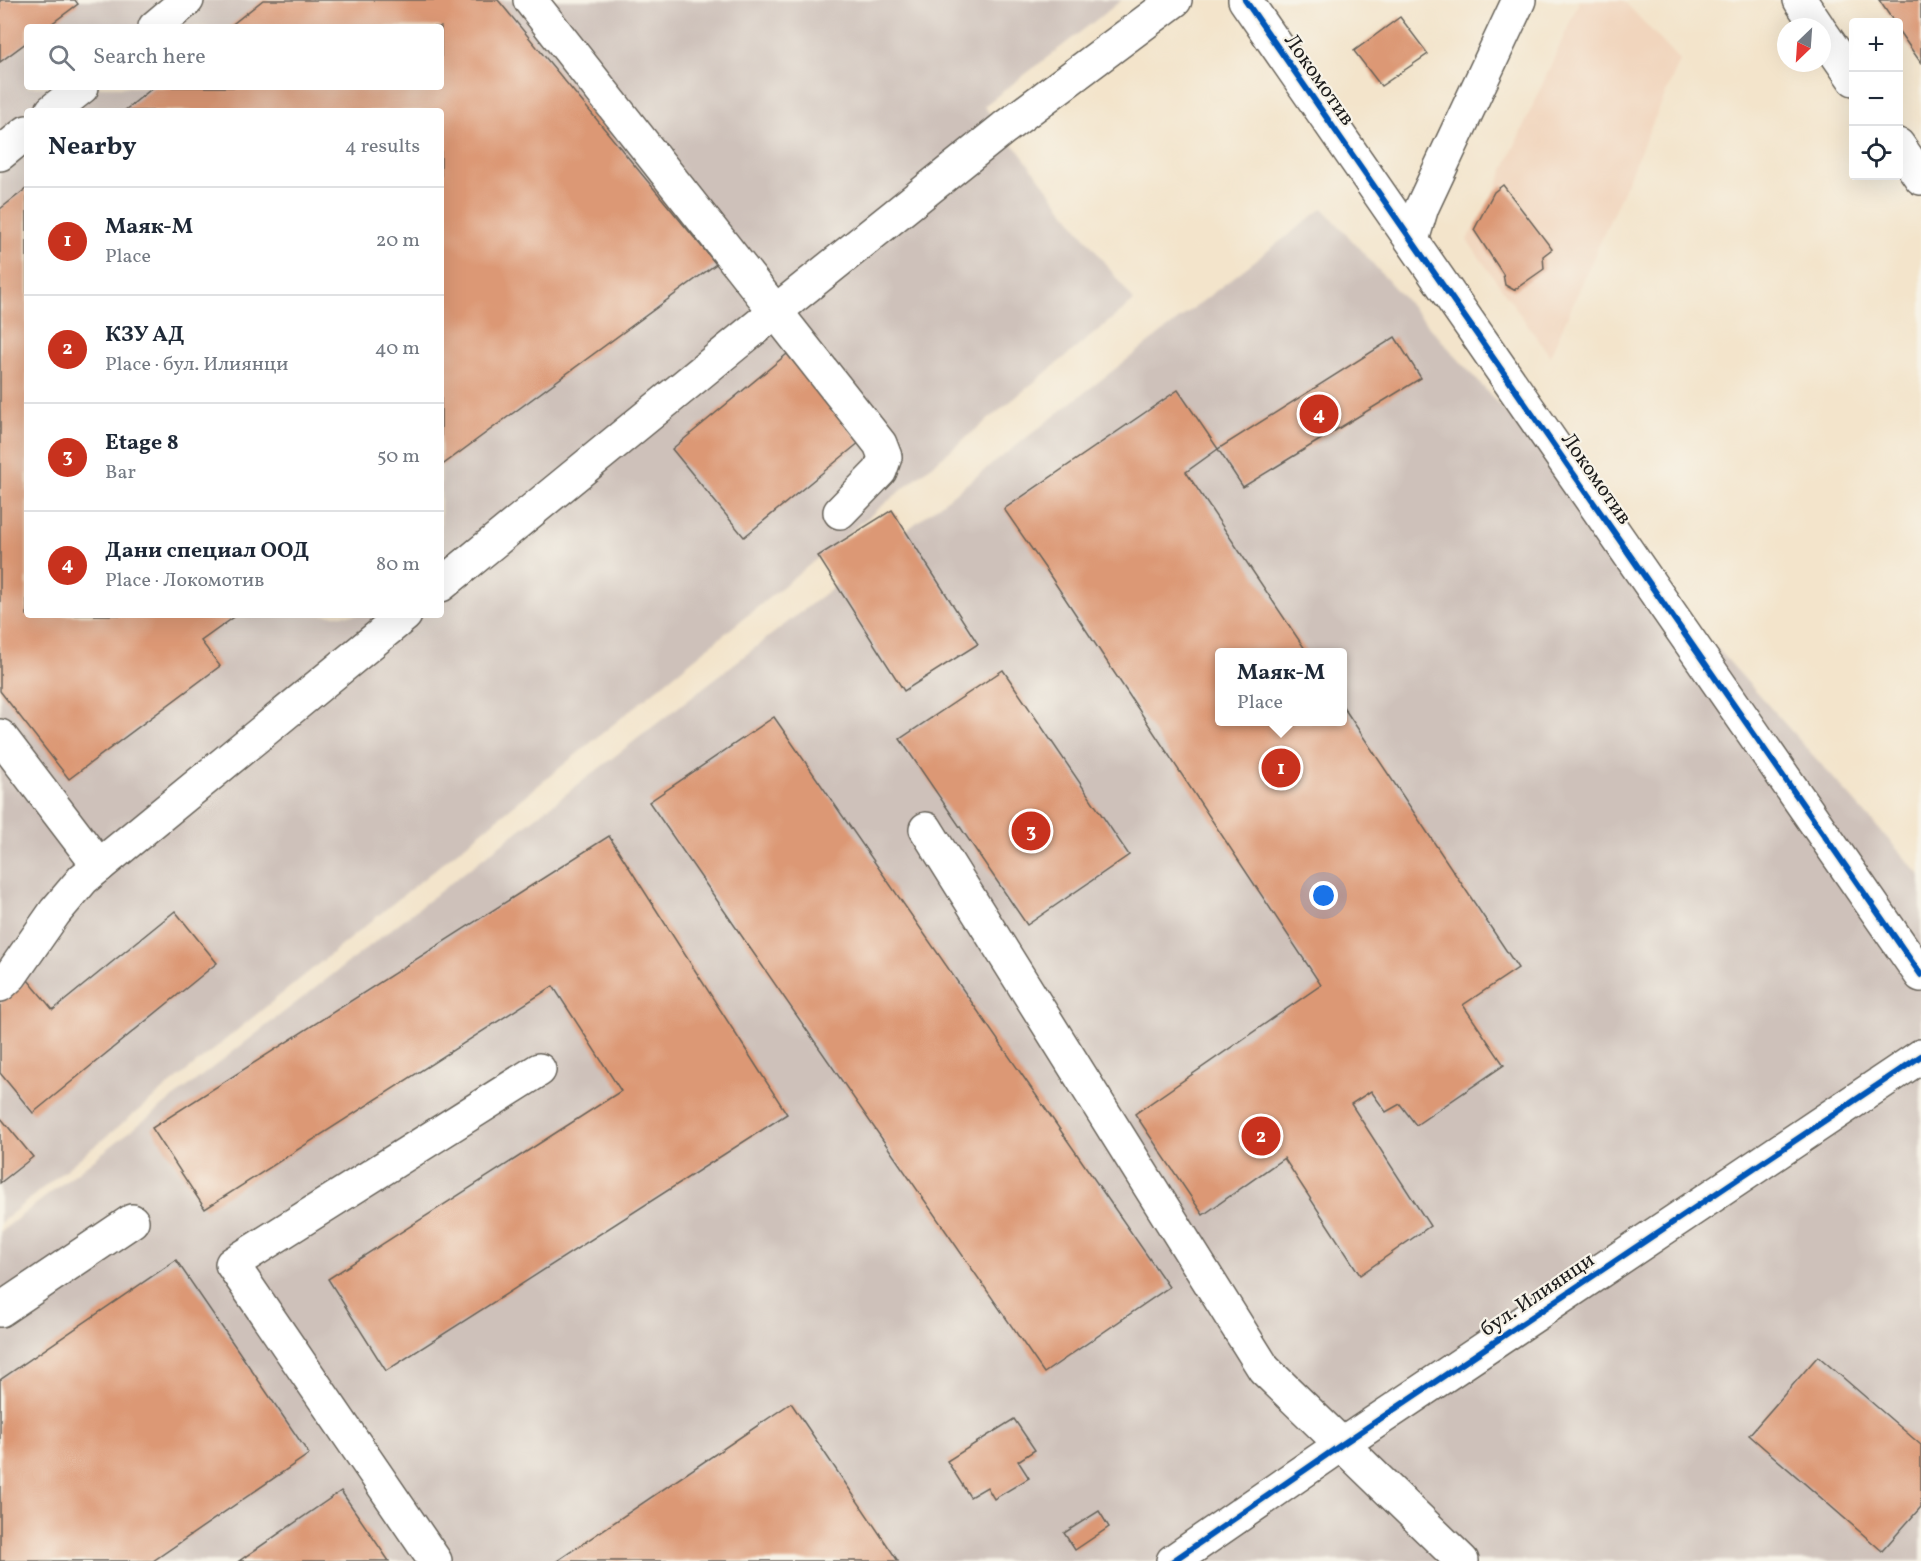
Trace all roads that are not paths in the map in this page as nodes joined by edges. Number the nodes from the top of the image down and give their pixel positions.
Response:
1 (188, 0) edge
2 (530, 0) edge
3 (1175, 0) edge
4 (1245, 0) edge
5 (1519, 0) edge
6 (1800, 0) edge
7 (1812, 18) edge
8 (159, 24) edge
9 (1831, 46) edge
10 (1849, 72) edge
11 (78, 90) edge
12 (56, 108) edge
13 (24, 134) edge
14 (1903, 151) edge
15 (0, 154) edge
16 (1921, 178) edge
17 (1412, 240) junction
18 (776, 311) junction
19 (840, 512) dead end
20 (444, 583) edge
21 (401, 618) edge
22 (0, 736) edge
23 (926, 829) dead end
24 (99, 866) junction
25 (1921, 975) edge
26 (0, 985) edge
27 (1921, 1056) edge
28 (539, 1070) dead end
29 (132, 1221) dead end
30 (0, 1310) edge
31 (1341, 1445) junction
32 (435, 1561) edge
33 (1173, 1561) edge
34 (1462, 1561) edge

1 - 8 street
2 - 18 street
3 - 18 street
4 - 17 street, Локомотив
5 - 17 street
6 - 7 street
9 - 10 street
11 - 12 street
13 - 15 street
14 - 16 street
17 - 25 street, Локомотив
18 - 19 street
18 - 20 street
21 - 24 street
22 - 24 street
23 - 31 street
24 - 26 street
27 - 31 street, бул. Илиянци
28 - 32 street
29 - 30 street
31 - 33 street, бул. Илиянци
31 - 34 street

